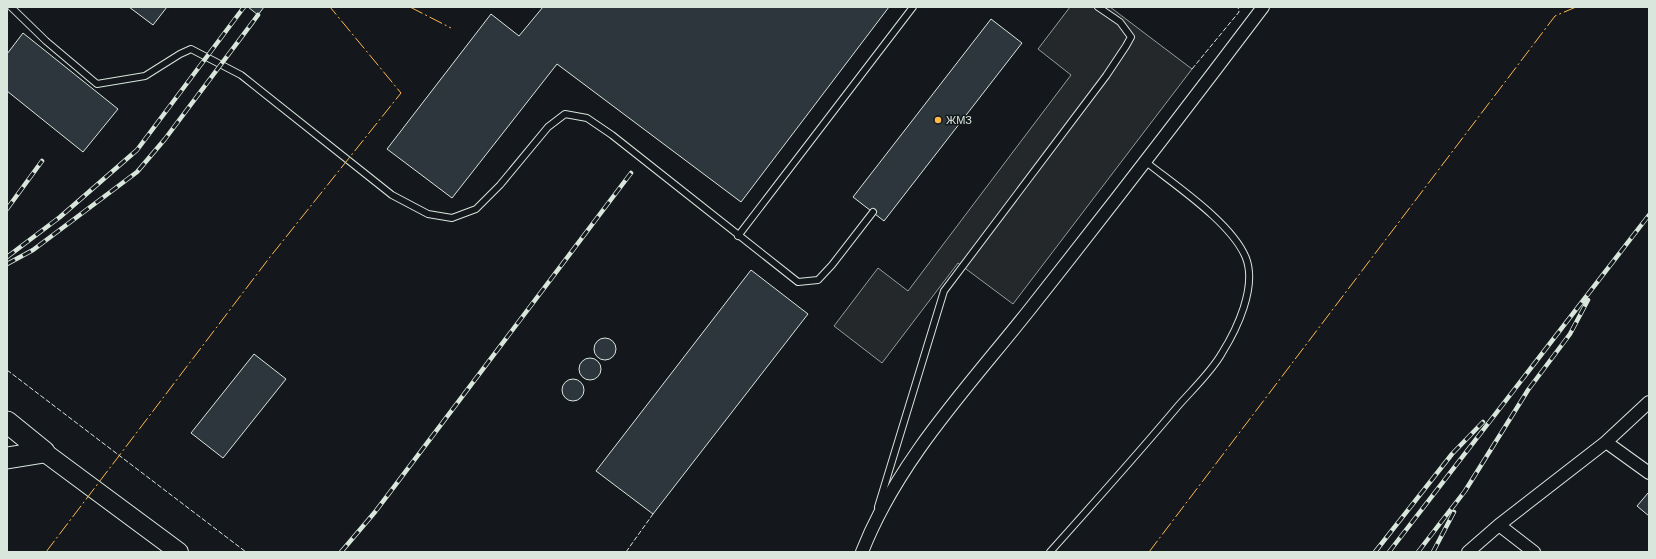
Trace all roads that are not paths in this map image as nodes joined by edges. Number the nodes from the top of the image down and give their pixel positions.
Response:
1 (11, 7) edge
2 (913, 7) edge
3 (1098, 7) edge
4 (1263, 7) edge
5 (1146, 162) junction
6 (873, 212) dead end
7 (738, 236) junction
8 (1649, 402) edge
9 (7, 422) edge
10 (1606, 442) junction
11 (44, 452) junction
12 (7, 458) edge
13 (1649, 473) edge
14 (873, 524) junction
15 (1499, 525) junction
16 (179, 552) edge
17 (862, 552) edge
18 (1050, 552) edge
19 (1468, 552) edge
20 (1534, 552) edge

1 - 7 lane
2 - 7 lane
3 - 14 lane
4 - 5 street
5 - 14 street
5 - 18 lane
6 - 7 lane
8 - 10 street
9 - 11 highway
10 - 13 street
10 - 15 street
11 - 12 highway
11 - 16 main road
14 - 17 street
15 - 19 street
15 - 20 street

